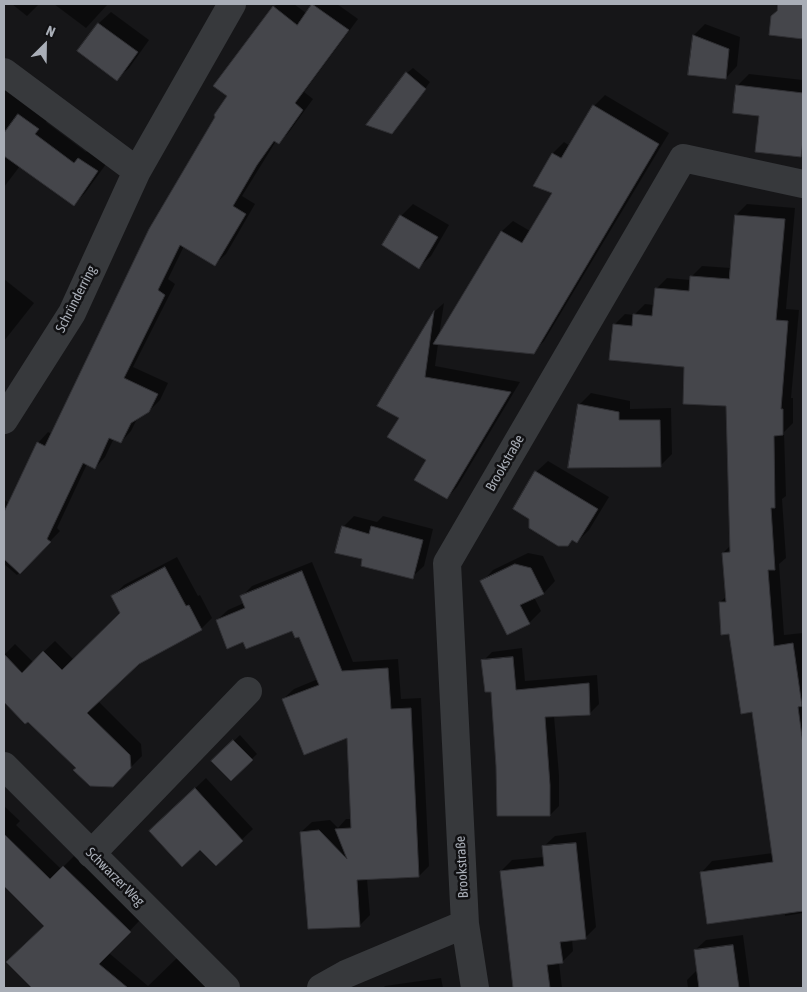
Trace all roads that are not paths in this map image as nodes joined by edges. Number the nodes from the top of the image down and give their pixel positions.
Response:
1 (232, 4) edge
2 (4, 72) edge
3 (137, 171) junction
4 (803, 184) edge
5 (4, 420) edge
6 (248, 691) dead end
7 (4, 766) edge
8 (91, 854) junction
9 (465, 924) junction
10 (226, 988) edge
11 (321, 988) edge
12 (476, 988) edge

1 - 3 street, Schründerring
2 - 3 street
3 - 5 street, Schründerring
4 - 9 street, Brookstraße
6 - 8 street
7 - 8 street, Schwarzer Weg
8 - 10 street, Schwarzer Weg
9 - 11 street
9 - 12 street, Brookstraße

